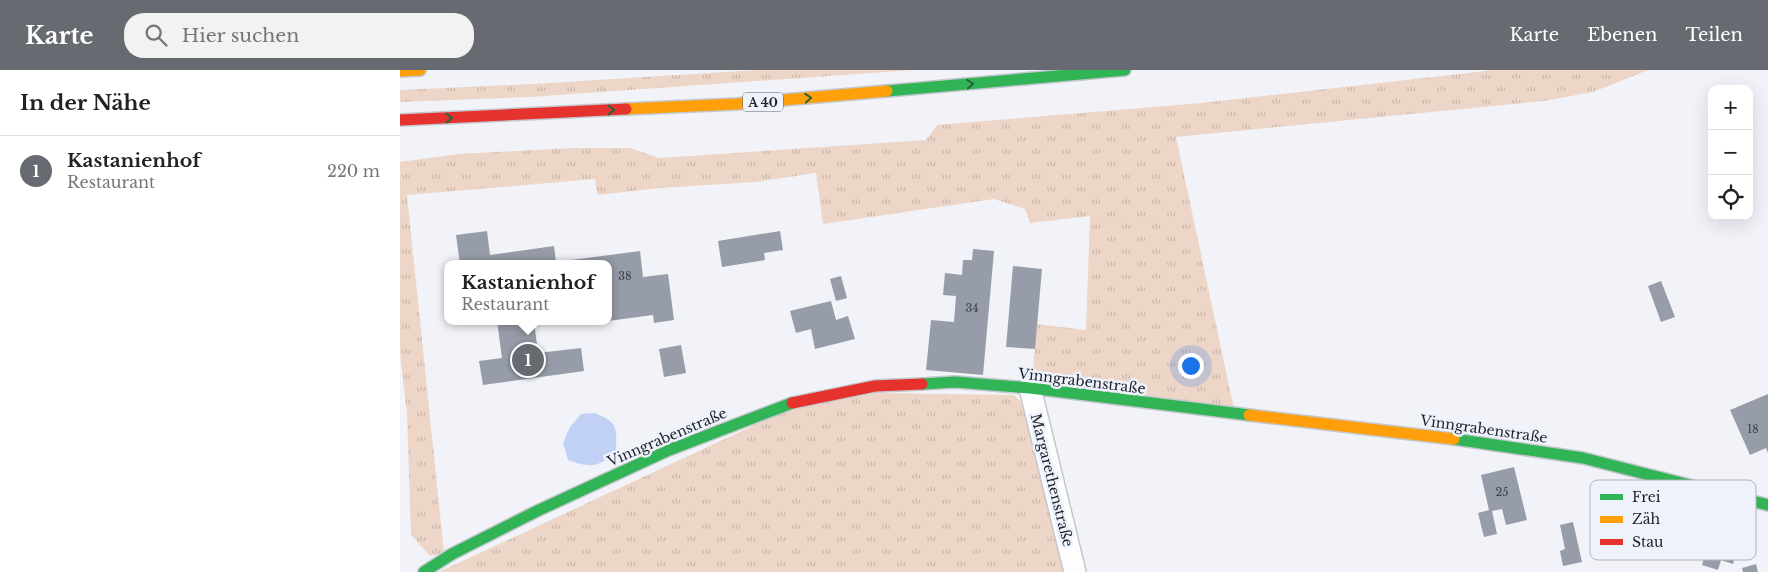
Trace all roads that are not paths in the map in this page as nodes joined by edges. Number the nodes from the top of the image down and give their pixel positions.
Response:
1 (420, 70) edge
2 (1125, 70) edge
3 (400, 71) edge
4 (400, 120) edge
5 (1030, 388) junction
6 (1671, 480) edge
7 (424, 572) edge
8 (1075, 572) edge

1 - 3 main road
4 -> 2 main road, A 40
5 - 6 main road, Vinngrabenstraße
5 - 7 main road, Vinngrabenstraße
5 - 8 street, Margarethenstraße

